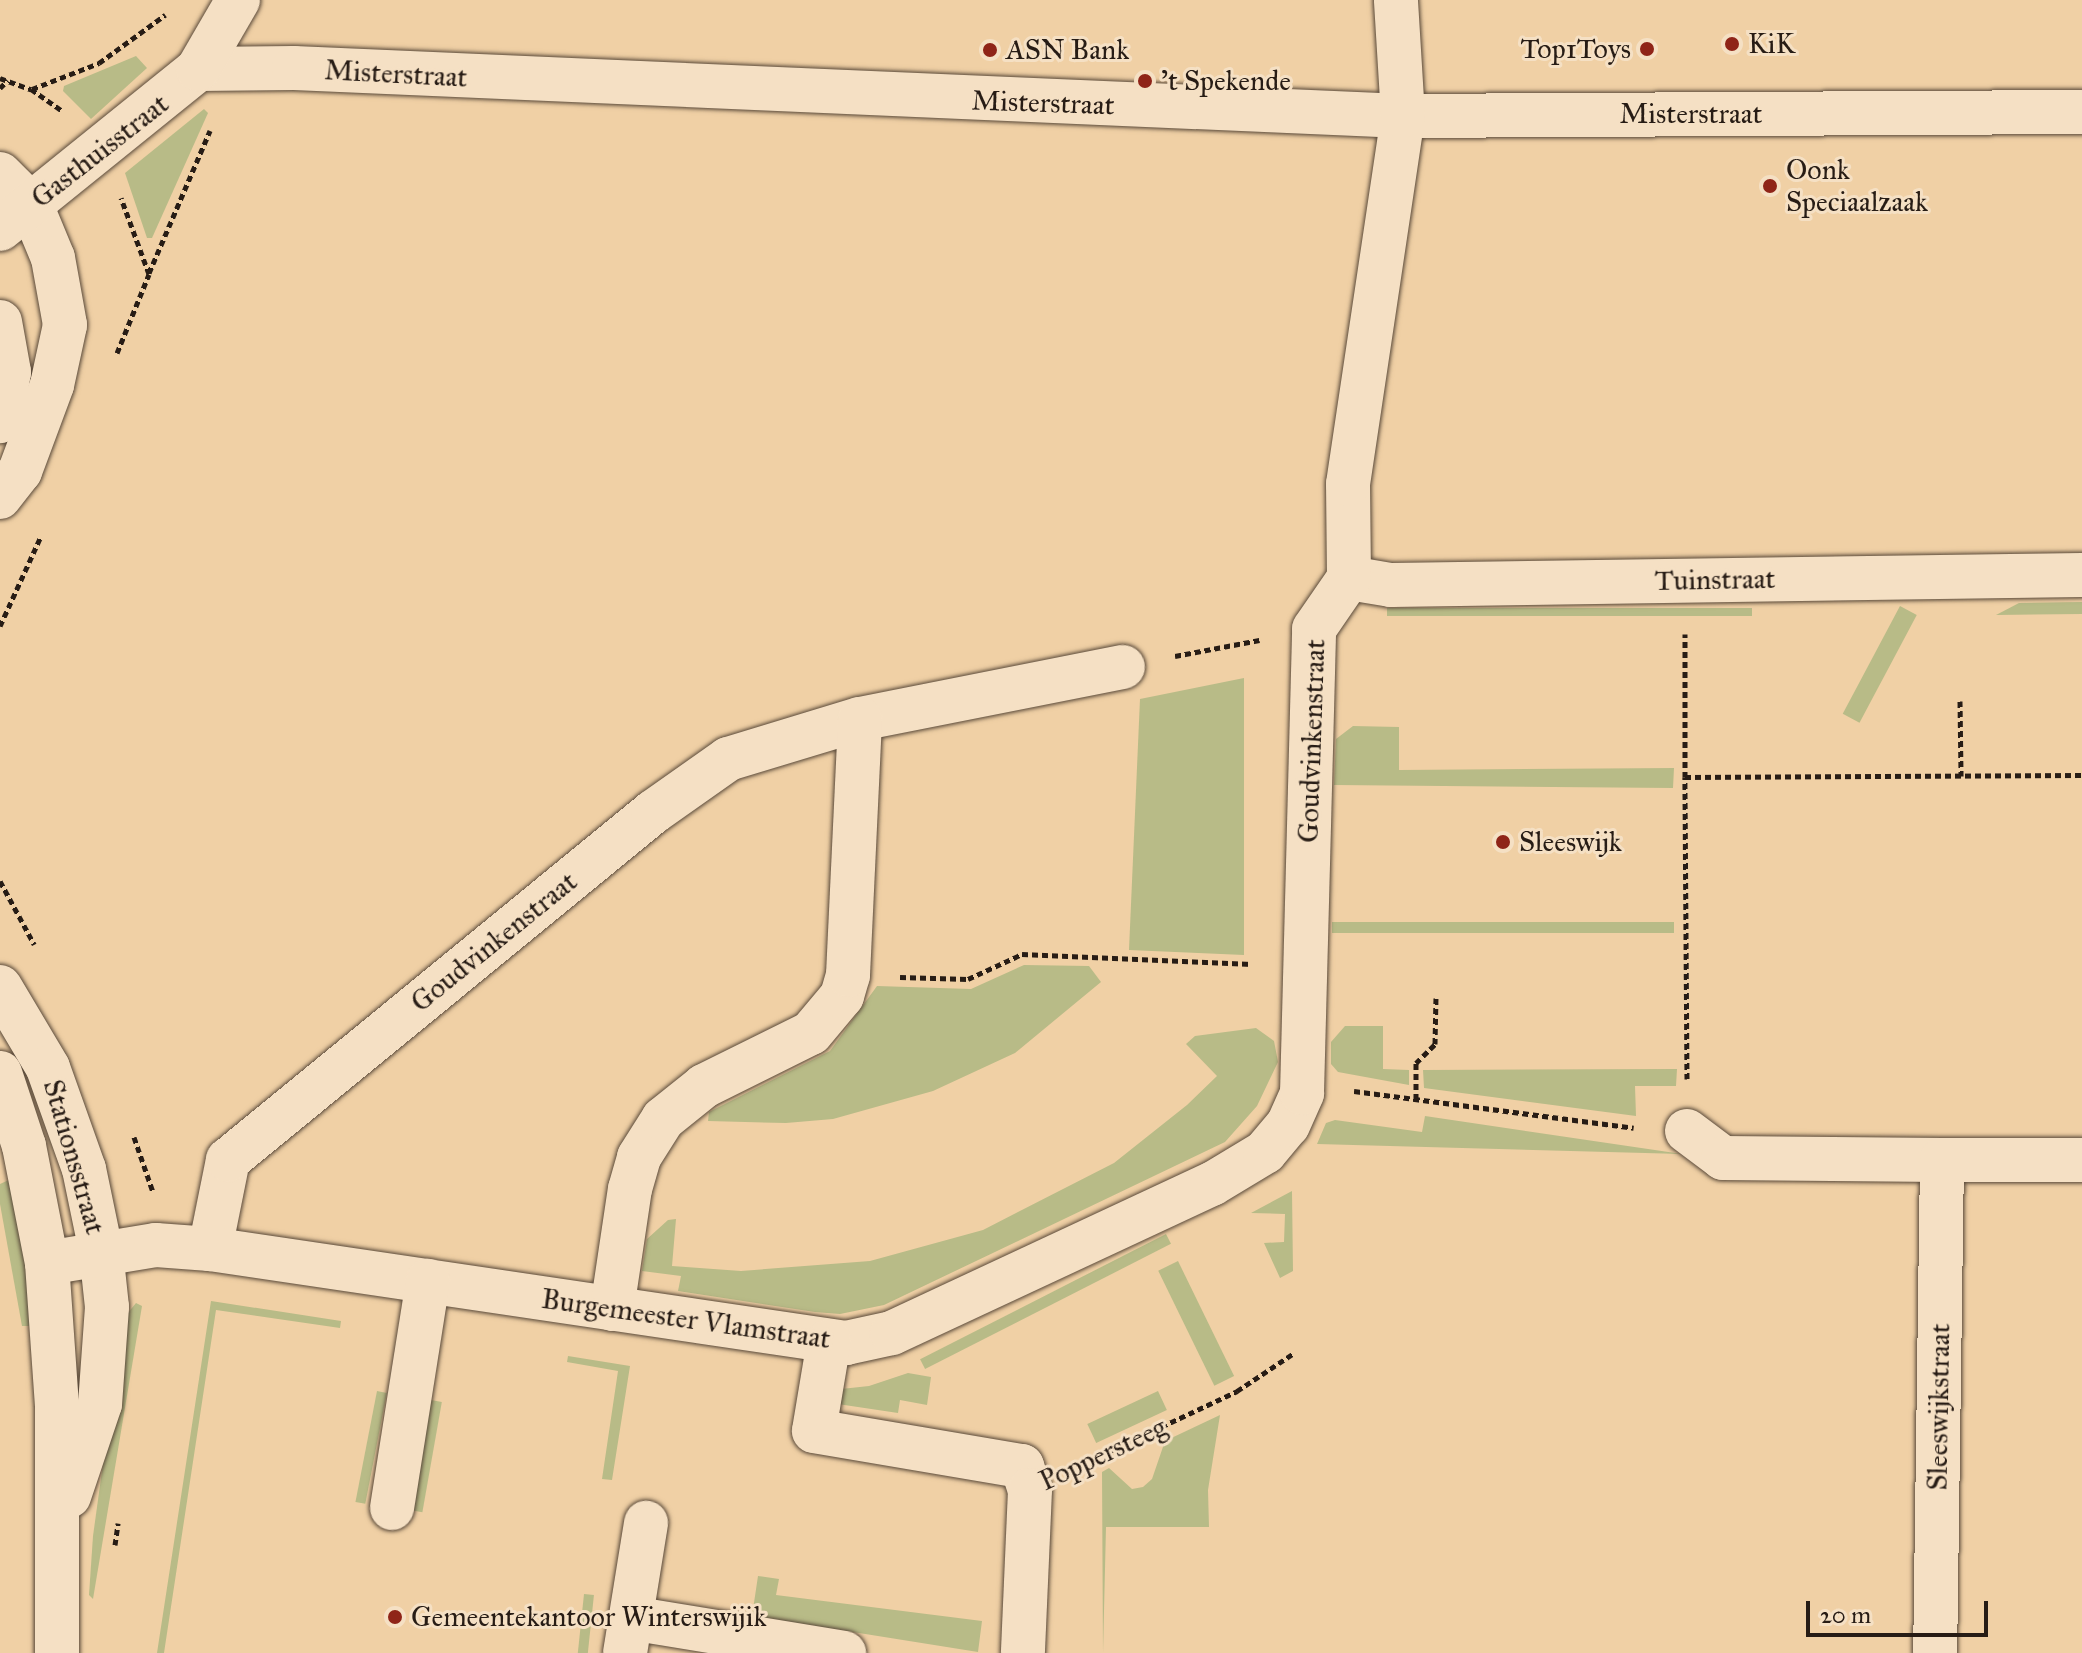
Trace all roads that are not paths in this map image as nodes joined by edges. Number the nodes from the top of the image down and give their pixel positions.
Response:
1 (238, 0) edge
2 (1396, 0) edge
3 (198, 69) junction
4 (2082, 112) edge
5 (1403, 116) junction
6 (0, 174) edge
7 (16, 217) edge
8 (0, 322) edge
9 (0, 421) edge
10 (0, 497) edge
11 (2082, 575) edge
12 (1349, 578) junction
13 (1123, 667) road end
14 (860, 719) junction
15 (0, 987) edge
16 (0, 1073) edge
17 (1302, 1093) joint
18 (1687, 1131) road end
19 (1942, 1160) junction
20 (2082, 1160) edge
21 (210, 1249) junction
22 (101, 1251) junction
23 (47, 1263) junction
24 (428, 1281) junction
25 (612, 1309) junction
26 (829, 1341) junction
27 (392, 1508) dead end
28 (646, 1523) dead end
29 (59, 1525) junction
30 (628, 1635) edge
31 (57, 1653) edge
32 (844, 1653) edge
33 (1023, 1653) edge
34 (1935, 1653) edge

1 - 3 street, Gasthuisstraat
2 - 5 street
3 - 5 street, Misterstraat
3 - 7 street, Gasthuisstraat
4 - 5 street, Misterstraat
5 - 12 street
6 - 7 street
7 - 10 street
8 - 9 street
11 - 12 street, Tuinstraat
12 - 17 street, Goudvinkenstraat
13 - 14 street, Goudvinkenstraat
14 - 21 street, Goudvinkenstraat
14 - 25 street
15 - 22 street, Stationsstraat
16 - 23 street, Stationsstraat
17 - 26 street, Burgemeester Vlamstraat
18 - 19 street
19 - 20 street
19 - 34 street, Sleeswijkstraat
21 - 22 street, Burgemeester Vlamstraat
21 - 24 street, Burgemeester Vlamstraat
22 - 23 street, Burgemeester Vlamstraat
22 - 29 street, Stationsstraat
23 - 29 street, Stationsstraat
24 - 25 street, Burgemeester Vlamstraat
24 - 27 street
25 - 26 street, Burgemeester Vlamstraat
26 - 33 street, Poppersteeg
28 - 30 street
29 - 31 street, Stationsstraat
30 - 32 street

